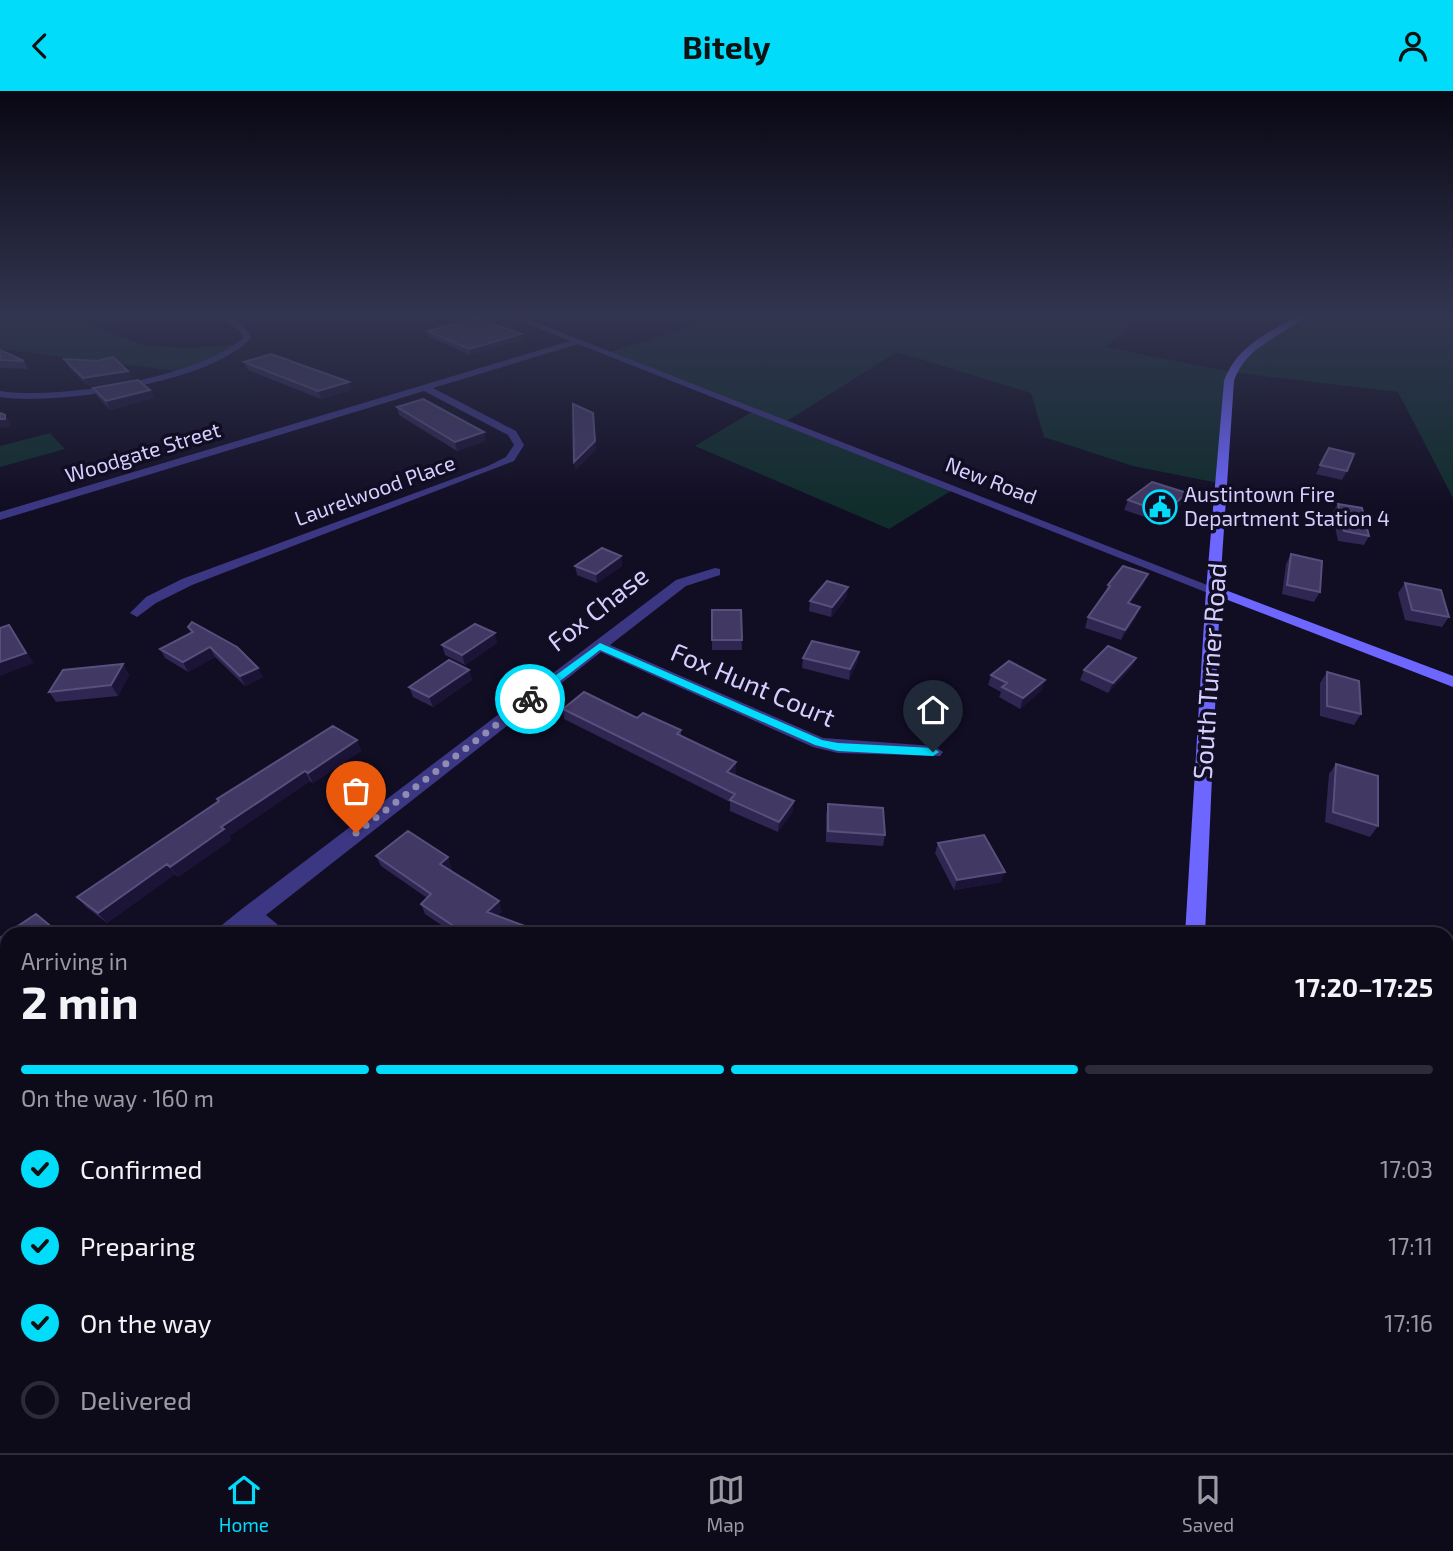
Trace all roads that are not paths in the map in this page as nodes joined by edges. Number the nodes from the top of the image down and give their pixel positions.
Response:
1 (133, 381) edge
2 (450, 381) edge
3 (677, 381) edge
4 (1230, 381) edge
5 (425, 388) junction
6 (0, 394) edge
7 (0, 516) edge
8 (715, 572) dead end
9 (1213, 590) junction
10 (137, 613) dead end
11 (600, 646) junction
12 (1453, 682) edge
13 (933, 752) dead end
14 (250, 914) junction
15 (234, 927) edge
16 (266, 927) edge
17 (1195, 927) edge

1 - 6 street
2 - 5 street, Woodgate Street
3 - 9 street, New Road
4 - 9 street, South Turner Road
5 - 7 street, Woodgate Street
5 - 10 street, Laurelwood Place
8 - 11 street, Fox Chase
9 - 12 street, New Road
9 - 17 street, South Turner Road
11 - 13 street, Fox Hunt Court
11 - 14 street, Fox Chase
14 - 15 street, Fox Chase
14 - 16 street

